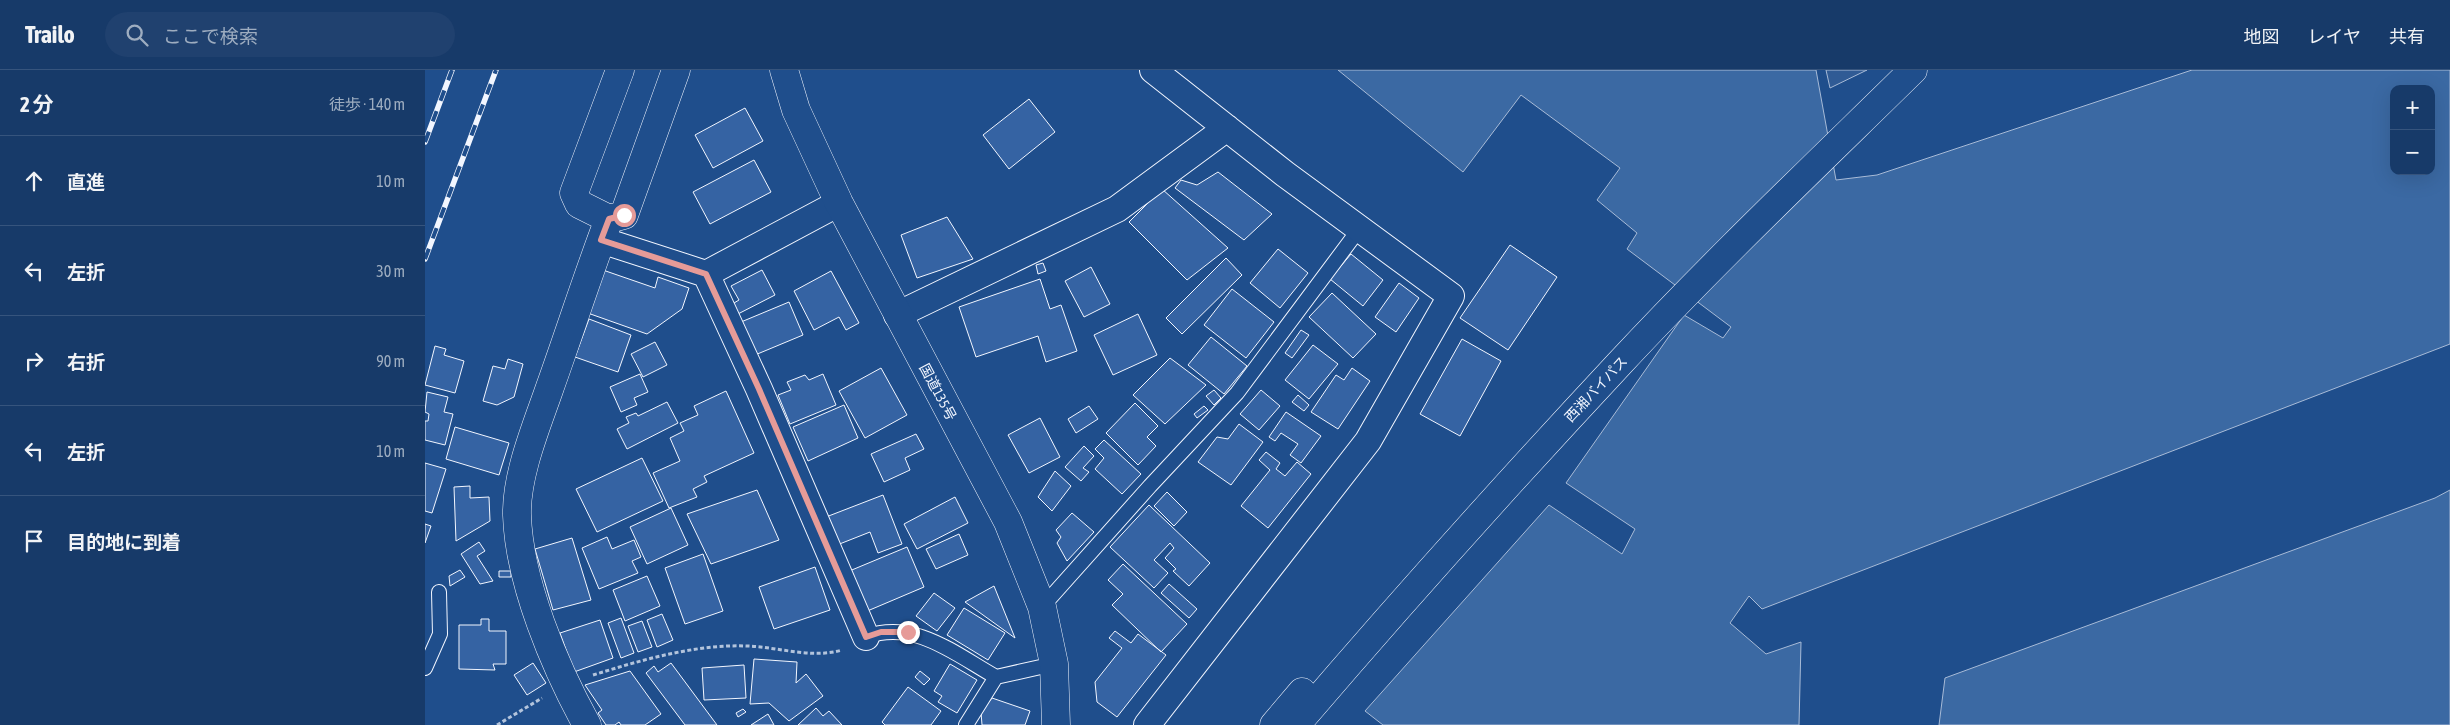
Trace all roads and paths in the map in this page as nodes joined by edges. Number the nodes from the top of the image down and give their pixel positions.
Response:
1 (620, 70) edge
2 (676, 70) edge
3 (783, 70) edge
4 (1153, 70) edge
5 (1889, 70) edge
6 (1913, 70) edge
7 (1227, 128) junction
8 (839, 203) junction
9 (1360, 228) junction
10 (605, 229) junction
11 (706, 274) junction
12 (897, 315) junction
13 (439, 592) dead end
14 (1042, 608) junction
15 (866, 637) junction
16 (1054, 664) junction
17 (425, 668) edge
18 (996, 677) junction
19 (564, 684) junction
20 (497, 725) edge
21 (587, 725) edge
22 (966, 725) edge
23 (1056, 725) edge
24 (1147, 725) edge
25 (1274, 725) edge
26 (1296, 725) edge

1 - 10 main road
2 - 10 main road
3 - 8 main road, 国道135号
4 - 7 street
5 - 25 main road, 西湘バイパス
6 - 26 main road, 西湘バイパス
7 - 9 street
7 - 12 street
8 - 11 street
8 - 12 main road, 国道135号
9 - 14 lane
9 - 24 street
10 - 11 street
10 - 19 main road
11 - 15 street
12 - 14 main road, 国道135号
13 - 17 lane
14 - 16 main road, 国道135号
15 - 18 lane
15 - 19 path
16 - 18 lane
16 - 23 main road, 国道135号
18 - 22 lane
19 - 20 path
19 - 21 main road

